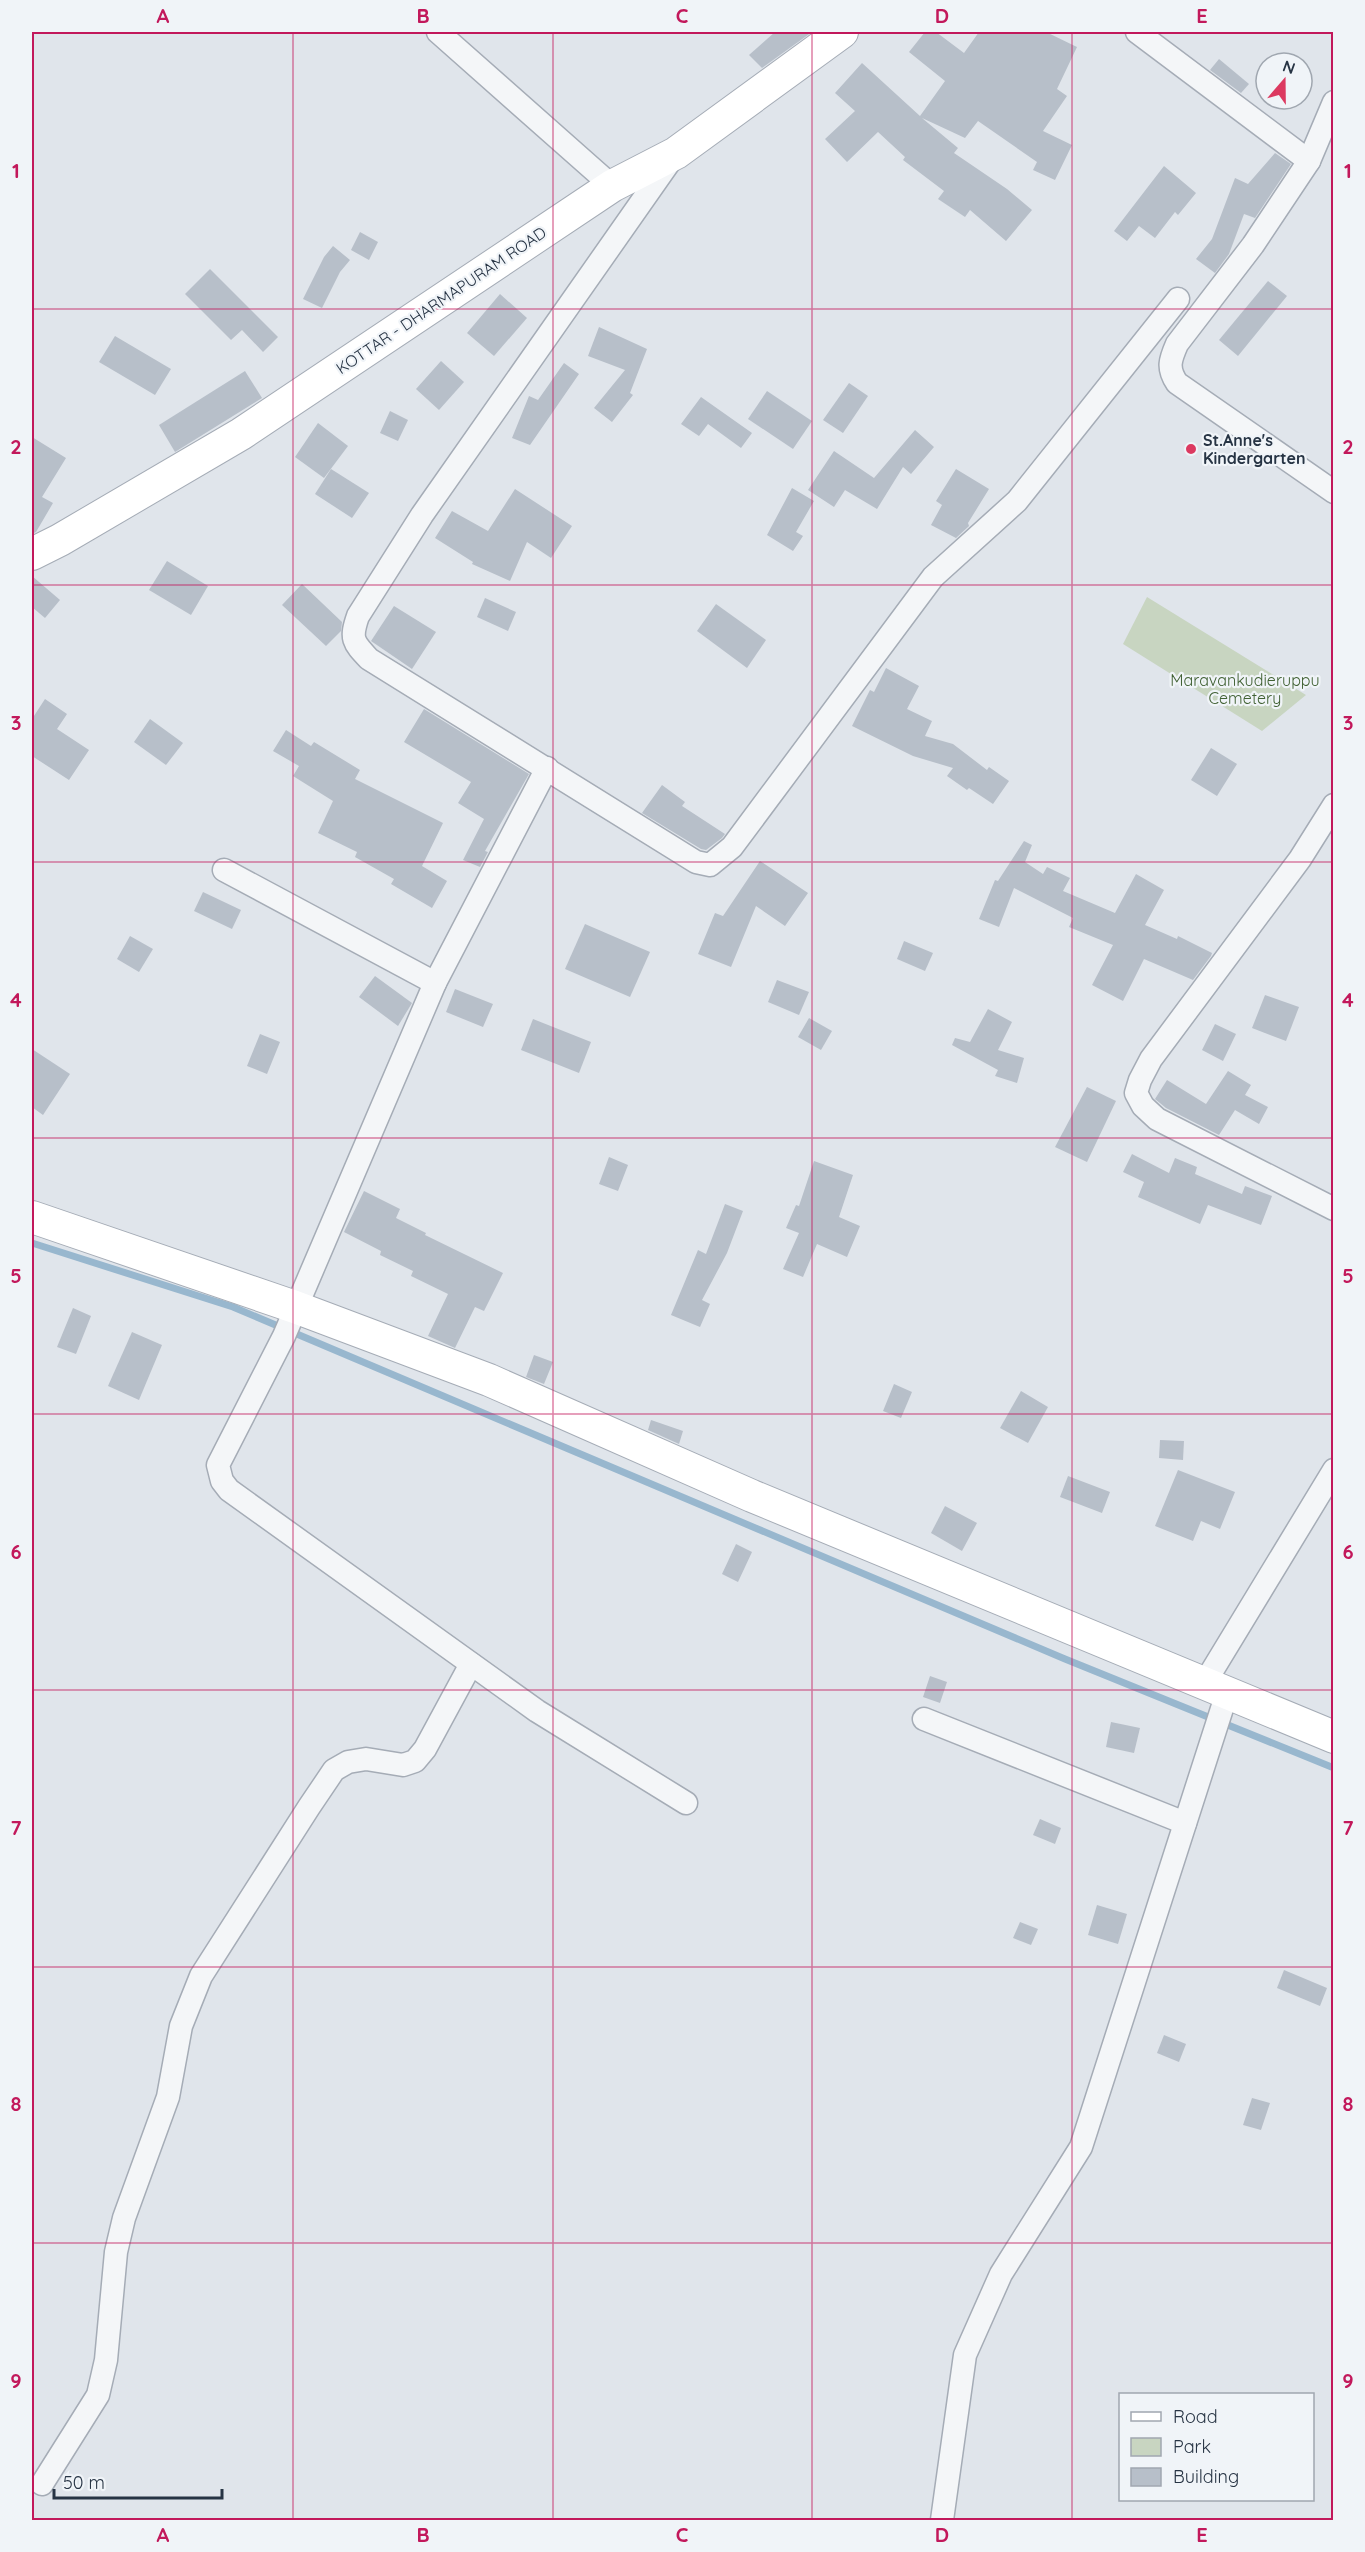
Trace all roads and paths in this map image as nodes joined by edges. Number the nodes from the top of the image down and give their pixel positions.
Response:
1 (438, 32) edge
2 (842, 32) edge
3 (1137, 32) edge
4 (1334, 102) edge
5 (676, 153) junction
6 (1309, 161) junction
7 (612, 186) junction
8 (1178, 299) dead end
9 (1334, 492) edge
10 (32, 554) edge
11 (547, 768) junction
12 (1334, 805) edge
13 (224, 870) dead end
14 (435, 983) junction
15 (1334, 1209) edge
16 (32, 1217) edge
17 (290, 1320) junction
18 (1334, 1470) edge
19 (471, 1664) junction
20 (1217, 1704) junction
21 (924, 1719) dead end
22 (1334, 1737) edge
23 (686, 1803) dead end
24 (1185, 1823) junction
25 (42, 2484) dead end
26 (942, 2520) edge

1 - 7 street
2 - 5 street, KOTTAR - DHARMAPURAM ROAD
3 - 6 street
4 - 6 street
5 - 7 street, KOTTAR - DHARMAPURAM ROAD
5 - 11 street
6 - 9 street
7 - 10 street, KOTTAR - DHARMAPURAM ROAD
8 - 11 street
11 - 14 street
12 - 15 street
13 - 14 street
14 - 17 street
16 - 17 street
17 - 19 street
17 - 20 street
18 - 20 street
19 - 23 street
19 - 25 street
20 - 22 street
20 - 24 street
21 - 24 street
24 - 26 street

